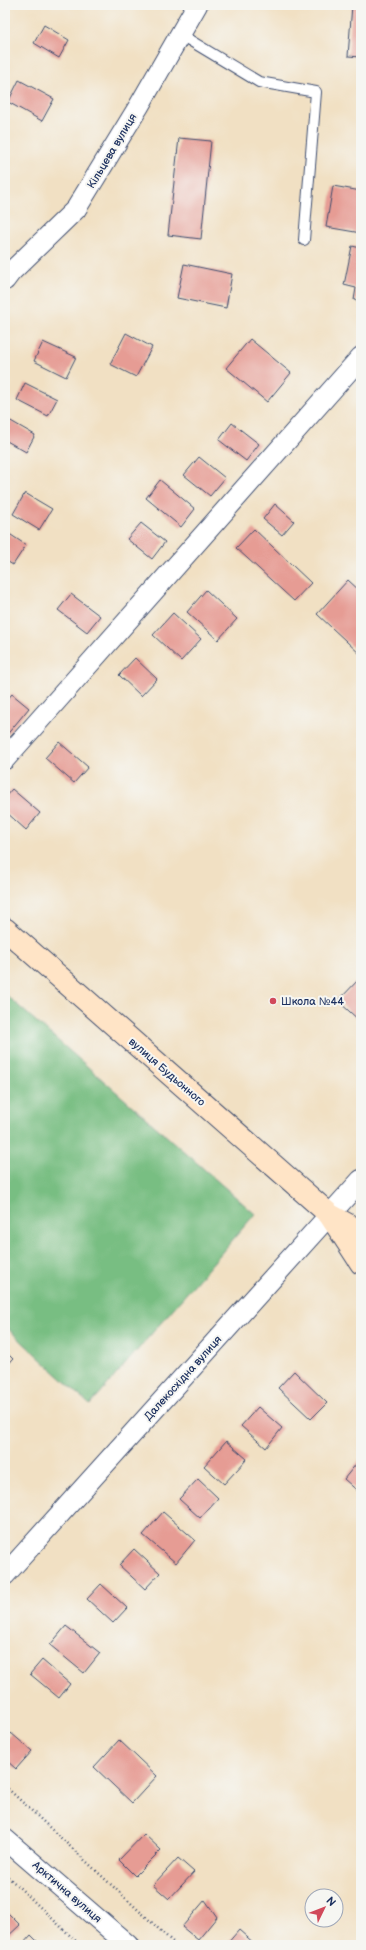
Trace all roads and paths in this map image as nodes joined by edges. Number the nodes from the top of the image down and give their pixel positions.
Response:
1 (197, 5) edge
2 (181, 35) junction
3 (304, 240) dead end
4 (5, 280) edge
5 (361, 357) edge
6 (5, 759) edge
7 (5, 929) edge
8 (361, 1180) edge
9 (330, 1214) junction
10 (361, 1232) edge
11 (361, 1263) edge
12 (5, 1575) edge
13 (5, 1786) edge
14 (5, 1839) edge
15 (5, 1874) edge
16 (80, 1945) edge
17 (128, 1945) edge
18 (176, 1945) edge

1 - 2 street, Кільцева вулиця
2 - 3 lane
2 - 4 street, Кільцева вулиця
5 - 6 street
7 - 9 main road, вулиця Будьонного
8 - 9 street, Далекосхідна вулиця
9 - 10 main road, вулиця Будьонного
9 - 11 main road, вулиця Будьонного
9 - 12 street, Далекосхідна вулиця
13 - 18 path
14 - 17 street, Арктична вулиця
15 - 16 path

